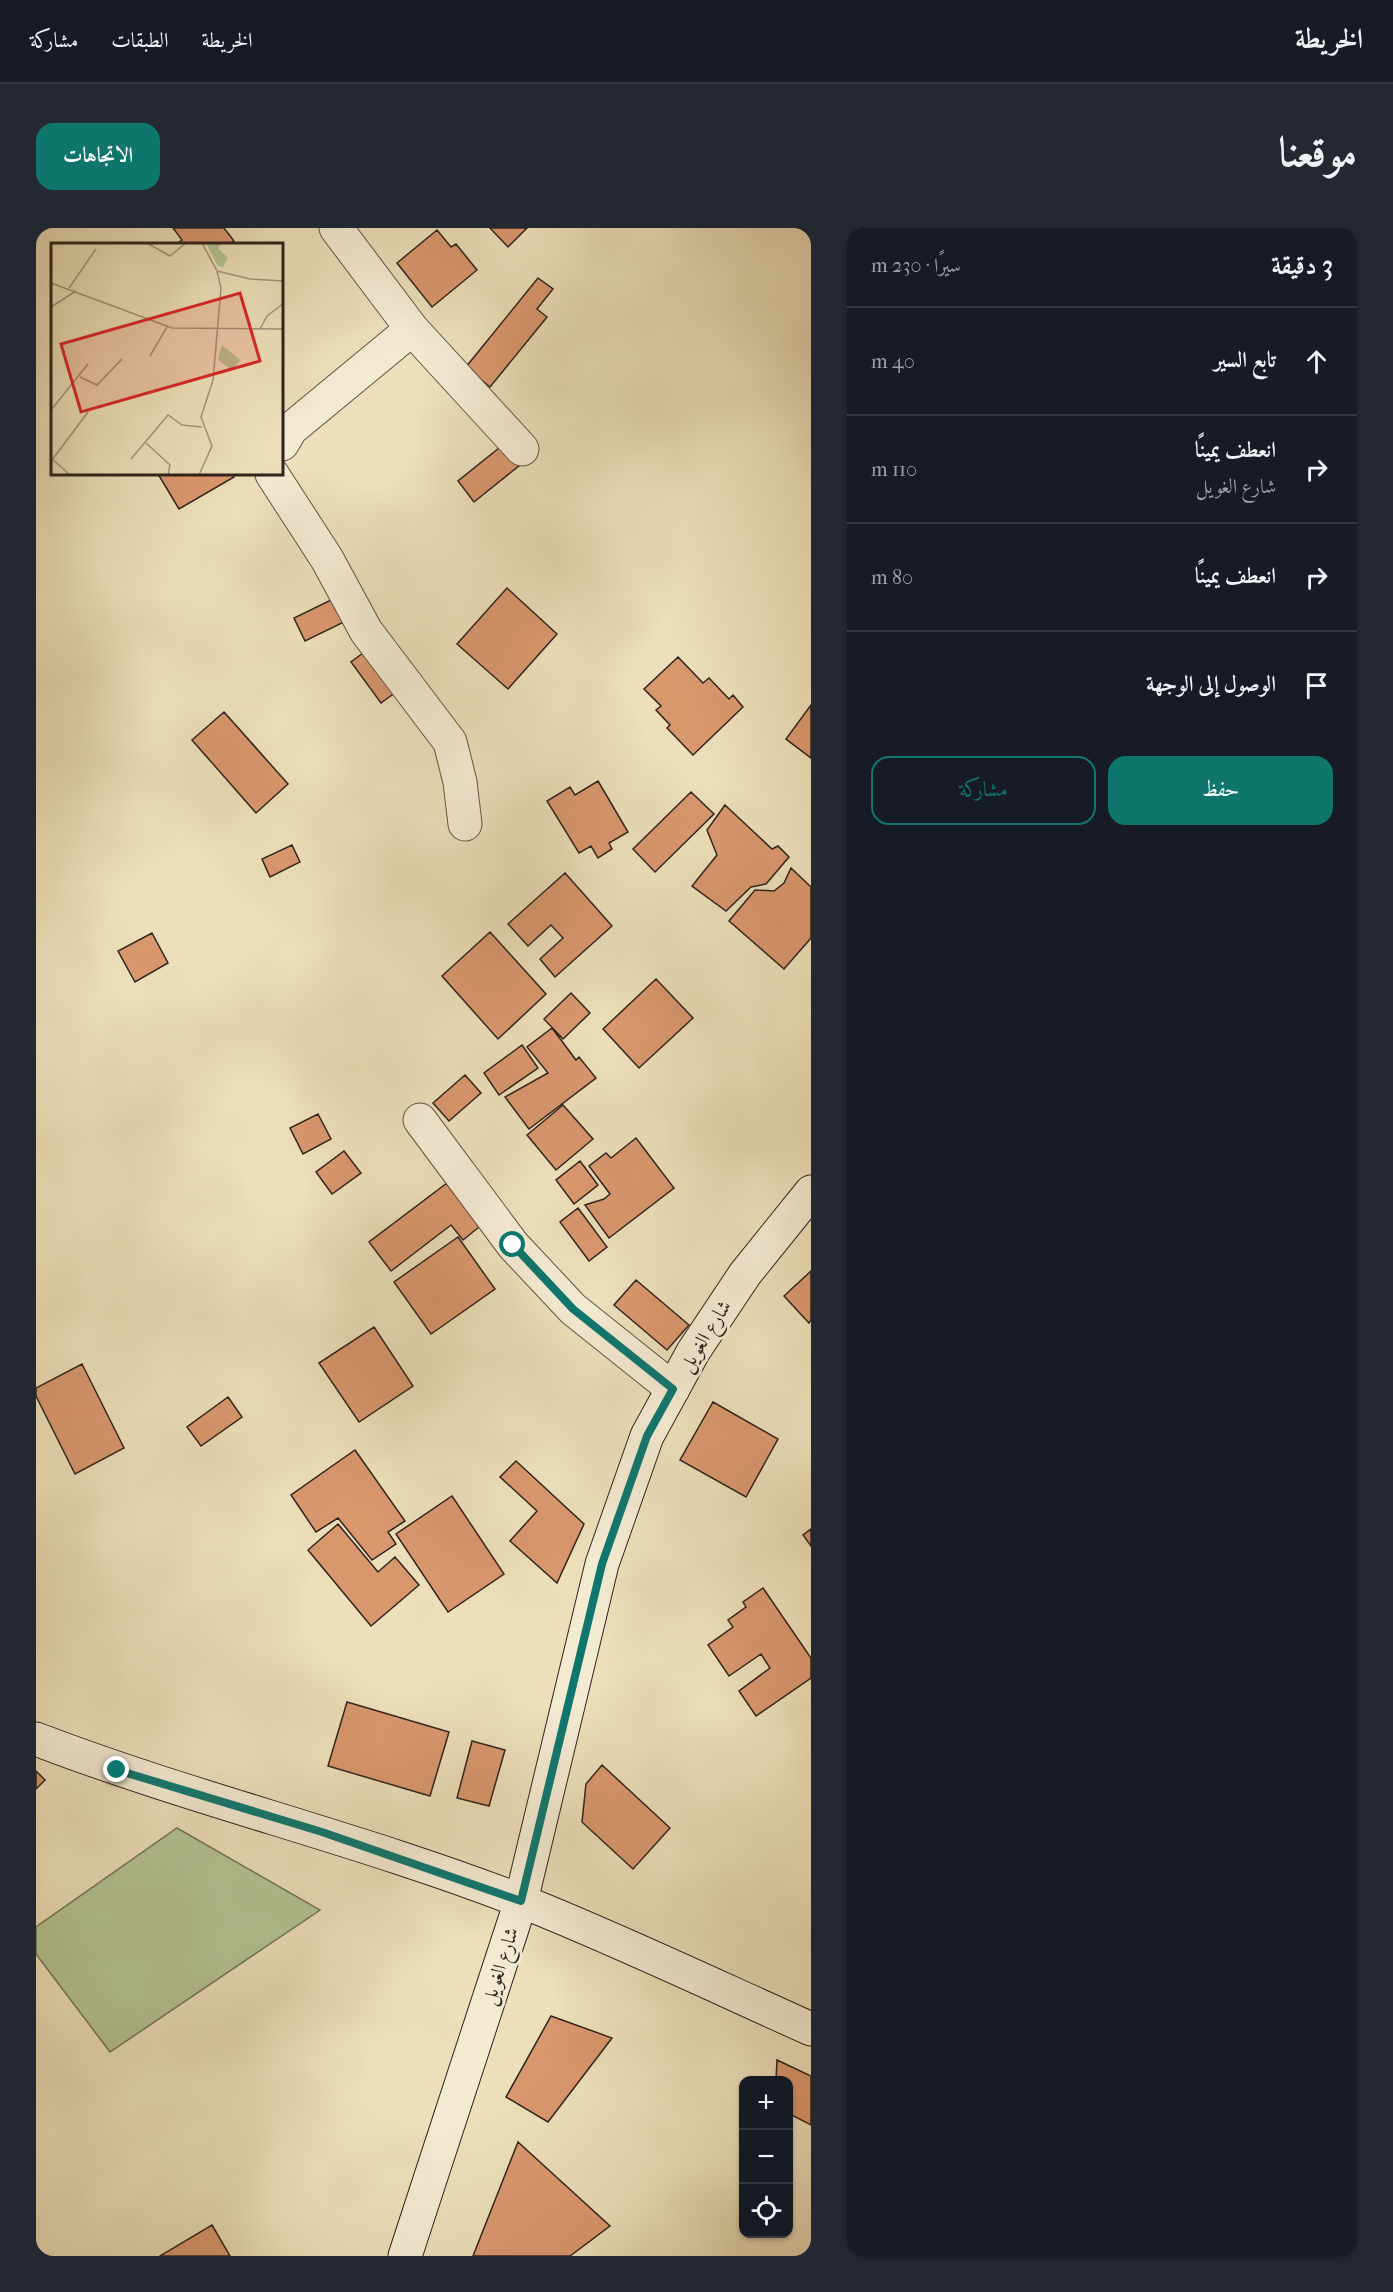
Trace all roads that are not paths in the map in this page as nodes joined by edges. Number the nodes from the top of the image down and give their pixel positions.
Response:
1 (336, 228) edge
2 (411, 329) junction
3 (284, 441) edge
4 (522, 449) dead end
5 (273, 476) edge
6 (465, 824) dead end
7 (420, 1120) dead end
8 (811, 1192) edge
9 (673, 1389) junction
10 (36, 1739) edge
11 (521, 1901) junction
12 (811, 2029) edge
13 (405, 2256) edge

1 - 2 street
2 - 3 street
2 - 4 street
5 - 6 street
7 - 9 street
8 - 9 street, شارع الغويل
9 - 11 street, شارع الغويل
10 - 11 street
11 - 12 street
11 - 13 street, شارع الغويل

